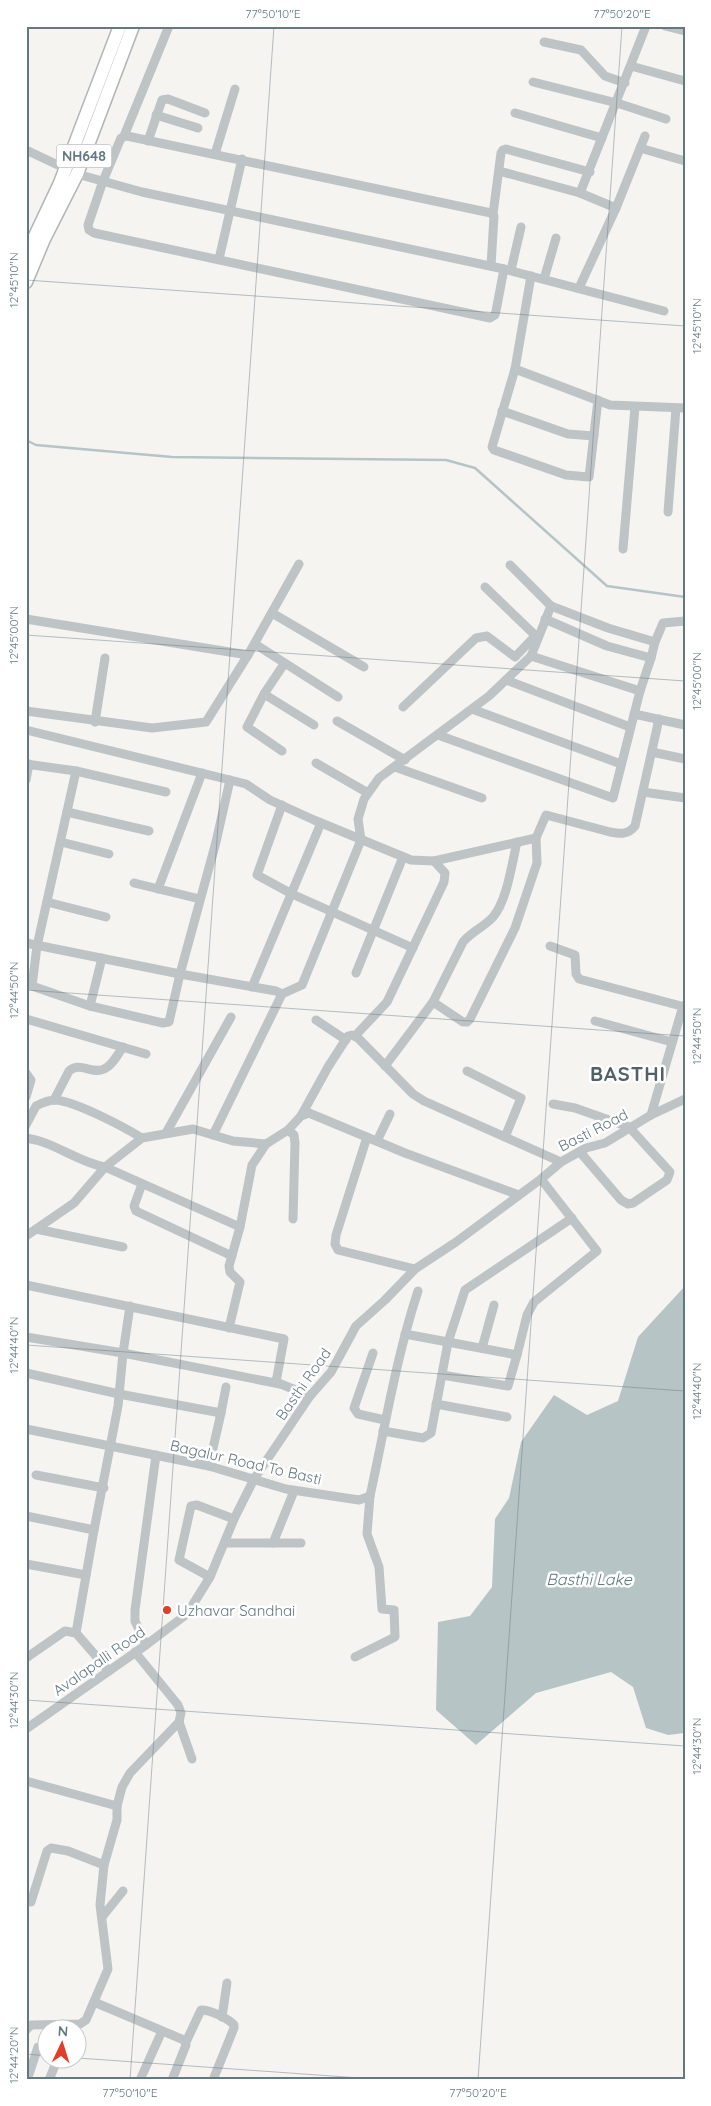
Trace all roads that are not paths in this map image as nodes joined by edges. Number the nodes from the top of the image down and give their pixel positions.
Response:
1 (120, 26) edge
2 (133, 26) edge
3 (168, 26) edge
4 (646, 26) edge
5 (665, 26) edge
6 (685, 31) edge
7 (544, 42) dead end
8 (631, 66) junction
9 (533, 82) dead end
10 (685, 82) edge
11 (625, 83) junction
12 (235, 89) dead end
13 (617, 103) junction
14 (205, 113) dead end
15 (515, 113) dead end
16 (156, 115) junction
17 (666, 119) dead end
18 (198, 128) dead end
19 (124, 136) junction
20 (645, 136) dead end
21 (602, 138) junction
22 (148, 141) junction
23 (640, 148) junction
24 (26, 150) edge
25 (215, 154) junction
26 (242, 159) junction
27 (685, 161) edge
28 (499, 171) junction
29 (71, 172) junction
30 (590, 172) junction
31 (103, 181) junction
32 (580, 193) junction
33 (616, 208) junction
34 (231, 209) junction
35 (493, 214) junction
36 (521, 228) dead end
37 (556, 238) dead end
38 (27, 251) edge
39 (219, 259) junction
40 (491, 266) junction
41 (508, 270) junction
42 (531, 276) junction
43 (544, 279) junction
44 (26, 282) edge
45 (579, 288) junction
46 (664, 311) dead end
47 (515, 369) junction
48 (598, 400) junction
49 (635, 407) junction
50 (680, 408) edge
51 (502, 411) junction
52 (594, 436) junction
53 (668, 512) dead end
54 (624, 549) dead end
55 (299, 564) dead end
56 (510, 565) dead end
57 (485, 587) dead end
58 (551, 606) junction
59 (272, 613) junction
60 (26, 619) edge
61 (545, 619) junction
62 (685, 621) edge
63 (536, 637) junction
64 (655, 642) junction
65 (255, 644) junction
66 (248, 655) junction
67 (530, 656) junction
68 (105, 658) dead end
69 (651, 658) junction
70 (284, 664) junction
71 (364, 667) dead end
72 (506, 680) junction
73 (640, 691) junction
74 (264, 694) junction
75 (338, 696) dead end
76 (403, 707) dead end
77 (472, 709) junction
78 (26, 711) edge
79 (634, 714) junction
80 (659, 720) junction
81 (337, 721) dead end
82 (95, 722) junction
83 (314, 725) dead end
84 (685, 725) edge
85 (630, 727) junction
86 (26, 730) edge
87 (438, 735) junction
88 (282, 751) dead end
89 (652, 752) junction
90 (685, 759) edge
91 (404, 760) junction
92 (316, 763) dead end
93 (28, 764) edge
94 (620, 764) junction
95 (395, 767) junction
96 (76, 771) junction
97 (202, 773) junction
98 (26, 780) edge
99 (230, 780) junction
100 (166, 792) dead end
101 (643, 792) junction
102 (368, 793) junction
103 (482, 798) dead end
104 (685, 798) edge
105 (282, 805) junction
106 (67, 812) junction
107 (322, 823) junction
108 (150, 831) dead end
109 (536, 838) junction
110 (361, 840) junction
111 (61, 842) junction
112 (517, 842) junction
113 (109, 854) dead end
114 (403, 857) junction
115 (434, 861) junction
116 (134, 883) dead end
117 (158, 889) junction
118 (292, 894) junction
119 (200, 899) junction
120 (47, 902) junction
121 (333, 912) junction
122 (106, 917) dead end
123 (374, 929) junction
124 (26, 943) edge
125 (36, 946) junction
126 (550, 946) dead end
127 (413, 948) junction
128 (102, 958) junction
129 (356, 973) dead end
130 (180, 974) junction
131 (29, 986) edge
132 (252, 987) junction
133 (282, 994) junction
134 (433, 1002) junction
135 (90, 1006) junction
136 (684, 1006) edge
137 (231, 1017) dead end
138 (26, 1019) edge
139 (316, 1020) dead end
140 (595, 1021) dead end
141 (355, 1036) junction
142 (346, 1040) junction
143 (672, 1042) junction
144 (123, 1047) junction
145 (146, 1054) dead end
146 (385, 1066) junction
147 (467, 1071) dead end
148 (26, 1073) edge
149 (26, 1097) edge
150 (685, 1099) edge
151 (54, 1100) junction
152 (553, 1104) dead end
153 (390, 1114) dead end
154 (651, 1115) junction
155 (300, 1116) junction
156 (26, 1125) edge
157 (629, 1127) junction
158 (288, 1130) junction
159 (166, 1133) junction
160 (212, 1135) junction
161 (368, 1137) junction
162 (26, 1138) edge
163 (142, 1138) junction
164 (505, 1138) junction
165 (377, 1141) junction
166 (266, 1144) junction
167 (580, 1152) junction
168 (561, 1162) junction
169 (105, 1167) junction
170 (541, 1179) junction
171 (142, 1184) junction
172 (519, 1195) junction
173 (572, 1218) junction
174 (293, 1219) dead end
175 (240, 1227) junction
176 (36, 1229) junction
177 (26, 1236) edge
178 (123, 1247) dead end
179 (232, 1256) junction
180 (415, 1269) junction
181 (26, 1285) edge
182 (418, 1291) dead end
183 (494, 1305) dead end
184 (130, 1306) junction
185 (229, 1328) junction
186 (405, 1334) junction
187 (26, 1337) edge
188 (448, 1342) junction
189 (482, 1348) junction
190 (123, 1353) junction
191 (373, 1353) dead end
192 (517, 1355) junction
193 (26, 1373) edge
194 (442, 1375) junction
195 (280, 1384) junction
196 (226, 1387) dead end
197 (119, 1394) junction
198 (310, 1396) junction
199 (436, 1404) junction
200 (221, 1413) junction
201 (508, 1417) dead end
202 (385, 1420) junction
203 (26, 1429) edge
204 (383, 1431) junction
205 (111, 1446) junction
206 (156, 1455) junction
207 (208, 1466) junction
208 (36, 1475) dead end
209 (254, 1479) junction
210 (104, 1488) junction
211 (294, 1490) junction
212 (370, 1496) junction
213 (26, 1516) edge
214 (234, 1519) junction
215 (94, 1530) junction
216 (225, 1543) junction
217 (273, 1543) junction
218 (301, 1543) dead end
219 (26, 1564) edge
220 (86, 1576) junction
221 (210, 1577) junction
222 (187, 1614) joint
223 (76, 1633) junction
224 (146, 1645) junction
225 (135, 1652) junction
226 (26, 1658) edge
227 (355, 1658) dead end
228 (109, 1671) junction
229 (179, 1722) junction
230 (26, 1729) edge
231 (192, 1758) dead end
232 (26, 1781) edge
233 (117, 1806) junction
234 (104, 1864) junction
235 (123, 1891) dead end
236 (26, 1900) edge
237 (102, 1917) junction
238 (227, 1983) dead end
239 (94, 2002) junction
240 (222, 2017) junction
241 (26, 2030) edge
242 (162, 2031) junction
243 (186, 2042) junction
244 (38, 2047) dead end
245 (54, 2068) edge
246 (27, 2080) edge
247 (49, 2080) edge
248 (140, 2080) edge
249 (172, 2080) edge
250 (213, 2080) edge

1 - 29 highway, NH648
2 - 29 highway, NH648
3 - 19 street
4 - 8 street
5 - 6 street
7 - 11 street
8 - 10 street
8 - 11 street
9 - 13 street
11 - 13 street
12 - 25 street
13 - 17 street
13 - 21 street
14 - 16 street
15 - 21 street
16 - 18 street
16 - 22 street
19 - 22 street
19 - 31 street
20 - 23 street
21 - 30 street
22 - 25 street
23 - 27 street
23 - 33 street
24 - 29 street
25 - 26 street
26 - 34 street
26 - 35 street
28 - 30 street
28 - 32 street
28 - 35 street
29 - 31 street
29 - 38 highway, NH648
29 - 44 highway, NH648
30 - 32 street
31 - 34 street
31 - 39 street
32 - 33 street
33 - 45 street
34 - 39 street
34 - 40 street
35 - 40 street
36 - 41 street
37 - 43 street
39 - 41 street
40 - 41 street
41 - 42 street
42 - 43 street
42 - 47 street
43 - 45 street
45 - 46 street
47 - 48 street
47 - 51 street
48 - 49 street
48 - 52 street
49 - 50 street
49 - 54 street
50 - 53 street
51 - 52 street
51 - 52 street
55 - 59 street
56 - 58 street
57 - 63 street
58 - 61 street
58 - 64 street
59 - 65 street
59 - 71 street
60 - 66 street
61 - 63 street
61 - 69 street
62 - 64 street
63 - 67 street
63 - 76 street
64 - 69 street
65 - 66 street
65 - 70 street
66 - 82 street
67 - 72 street
67 - 73 street
68 - 82 street
69 - 73 street
70 - 74 street
70 - 75 street
72 - 77 street
72 - 85 street
73 - 79 street
74 - 83 street
74 - 88 street
77 - 87 street
77 - 94 street
78 - 82 street
79 - 80 street
79 - 85 street
80 - 84 street
80 - 89 street
81 - 91 street
85 - 94 street
86 - 97 street
87 - 91 street
87 - 94 street
89 - 90 street
89 - 101 street
91 - 95 street
92 - 102 street
93 - 96 street
93 - 98 street
95 - 102 street
95 - 103 street
96 - 100 street
96 - 106 street
97 - 99 street
97 - 117 street
99 - 105 street
99 - 119 street
101 - 104 street
101 - 109 street
102 - 110 street
105 - 107 street
105 - 118 street
106 - 108 street
106 - 111 street
107 - 110 street
107 - 118 street
109 - 112 street
109 - 134 street
110 - 114 street
110 - 121 street
111 - 113 street
111 - 120 street
112 - 115 street
112 - 134 street
114 - 115 street
114 - 123 street
115 - 127 street
116 - 117 street
117 - 119 street
118 - 121 street
118 - 132 street
119 - 130 street
120 - 122 street
120 - 125 street
121 - 123 street
121 - 133 street
123 - 127 street
123 - 129 street
124 - 125 street
125 - 128 street
125 - 131 street
126 - 136 street
127 - 141 street
128 - 130 street
128 - 135 street
130 - 132 street
130 - 135 street
131 - 135 street
132 - 133 street
133 - 160 street
134 - 146 street
136 - 143 street
137 - 159 street
138 - 144 street
139 - 142 street
140 - 143 street
141 - 142 street
141 - 146 street
142 - 155 street
143 - 154 street
144 - 145 street
144 - 151 street
146 - 164 street
147 - 164 street
148 - 149 street
150 - 154 street, Basti Road
151 - 156 street
151 - 163 street
152 - 157 street
153 - 165 street
154 - 157 street, Basti Road
155 - 158 street
155 - 161 street
157 - 167 street, Basti Road
157 - 167 street
158 - 166 street
158 - 174 street
159 - 160 street
159 - 163 street
160 - 166 street
161 - 165 street
161 - 180 street
162 - 169 street
163 - 169 street
164 - 168 street
165 - 172 street
166 - 175 street
167 - 168 street, Basti Road
168 - 170 street, Basti Road
169 - 171 street
169 - 176 street
170 - 172 street, Basti Road
170 - 173 street
171 - 175 street
171 - 179 street
172 - 180 street, Basthi Road
173 - 188 street
173 - 192 street
175 - 179 street
176 - 177 street
176 - 178 street
179 - 185 street
180 - 198 street, Basthi Road
181 - 184 street
182 - 186 street
183 - 189 street
184 - 185 street
184 - 190 street
185 - 195 street
186 - 188 street
186 - 202 street
187 - 190 street
188 - 189 street
188 - 194 street
189 - 192 street
190 - 195 street
190 - 197 street
191 - 202 street
192 - 194 street
193 - 197 street
194 - 199 street
195 - 198 street
196 - 200 street
197 - 200 street
197 - 205 street
198 - 209 street, Basthi Road
199 - 201 street
199 - 204 street
200 - 207 street
202 - 204 street
203 - 205 street, Bagalur Road To Basti
204 - 212 street
205 - 206 street, Bagalur Road To Basti
205 - 210 street
206 - 207 street, Bagalur Road To Basti
206 - 224 street
207 - 209 street, Bagalur Road To Basti
208 - 210 street
209 - 211 street, Bagalur Road To Basti
209 - 214 street, Basthi Road
210 - 215 street
211 - 212 street, Bagalur Road To Basti
211 - 217 street
212 - 227 street
213 - 215 street
214 - 216 street, Basthi Road
214 - 221 street
215 - 220 street
216 - 217 street
216 - 221 street, Basthi Road
217 - 218 street
219 - 220 street
220 - 223 street
221 - 222 street, Basthi Road
222 - 224 street, Avalapalli Road
223 - 226 street
223 - 228 street
224 - 225 street, Avalapalli Road
225 - 228 street, Avalapalli Road
225 - 229 street
228 - 230 street, Avalapalli Road
229 - 231 street
229 - 233 street
232 - 233 street
233 - 234 street
234 - 236 street
234 - 237 street
235 - 237 street
237 - 239 street
238 - 240 street
239 - 241 street
239 - 242 street
240 - 243 street
240 - 250 street
242 - 243 street
242 - 248 street
243 - 249 street
244 - 246 street
245 - 247 street

